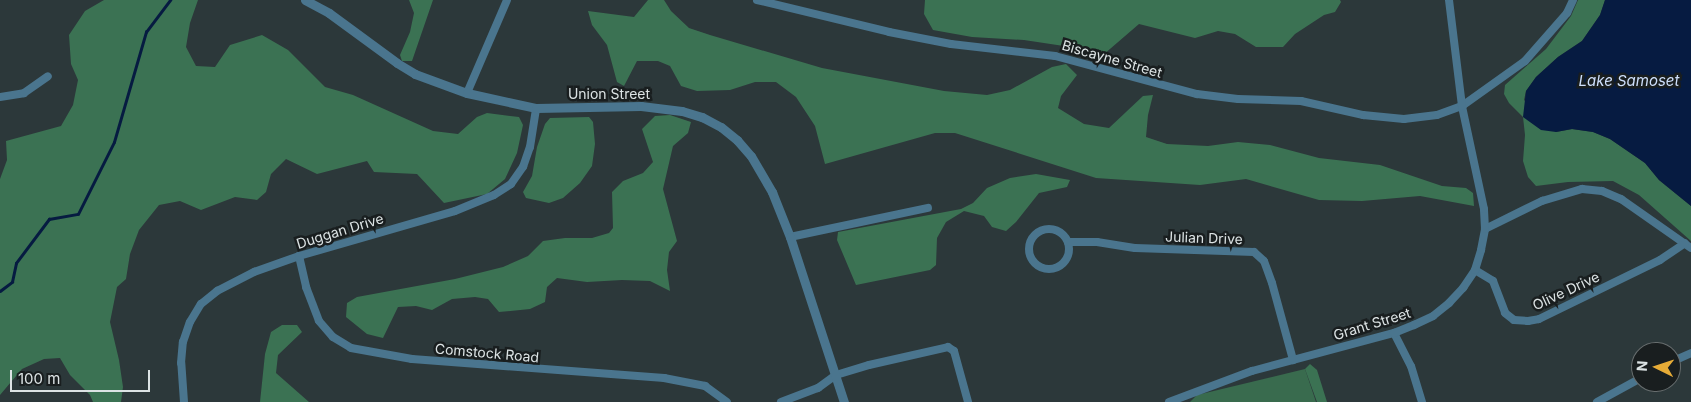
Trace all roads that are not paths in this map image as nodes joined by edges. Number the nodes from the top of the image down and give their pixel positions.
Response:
1 (306, 0) edge
2 (507, 0) edge
3 (757, 0) edge
4 (1449, 0) edge
5 (1573, 0) edge
6 (48, 76) dead end
7 (467, 92) junction
8 (0, 97) edge
9 (1462, 106) junction
10 (536, 108) junction
11 (928, 208) dead end
12 (1484, 230) junction
13 (790, 237) junction
14 (1068, 242) junction
15 (1688, 246) edge
16 (299, 256) junction
17 (1474, 270) junction
18 (1394, 333) junction
19 (1293, 360) junction
20 (836, 375) junction
21 (1631, 383) edge
22 (184, 402) edge
23 (727, 402) edge
24 (781, 402) edge
25 (844, 402) edge
26 (968, 402) edge
27 (1169, 402) edge
28 (1422, 402) edge
29 (1597, 402) edge

1 - 7 street, Union Street
2 - 7 street
3 - 9 street, Biscayne Street
4 - 9 street, Grant Street
5 - 9 street, Biscayne Street
6 - 8 street
7 - 10 street, Union Street
9 - 12 street, Grant Street
10 - 13 street, Union Street
10 - 16 street, Duggan Drive
11 - 13 street
12 - 15 street
12 - 17 street, Grant Street
13 - 20 street, Union Street
14 - 14 street
14 - 19 street, Julian Drive
15 - 17 street, Olive Drive
16 - 22 street, Duggan Drive
16 - 23 street, Comstock Road
17 - 18 street, Grant Street
18 - 19 street, Grant Street
18 - 28 street
19 - 27 street, Grant Street
20 - 24 street
20 - 25 street, Union Street
20 - 26 street
21 - 29 street

